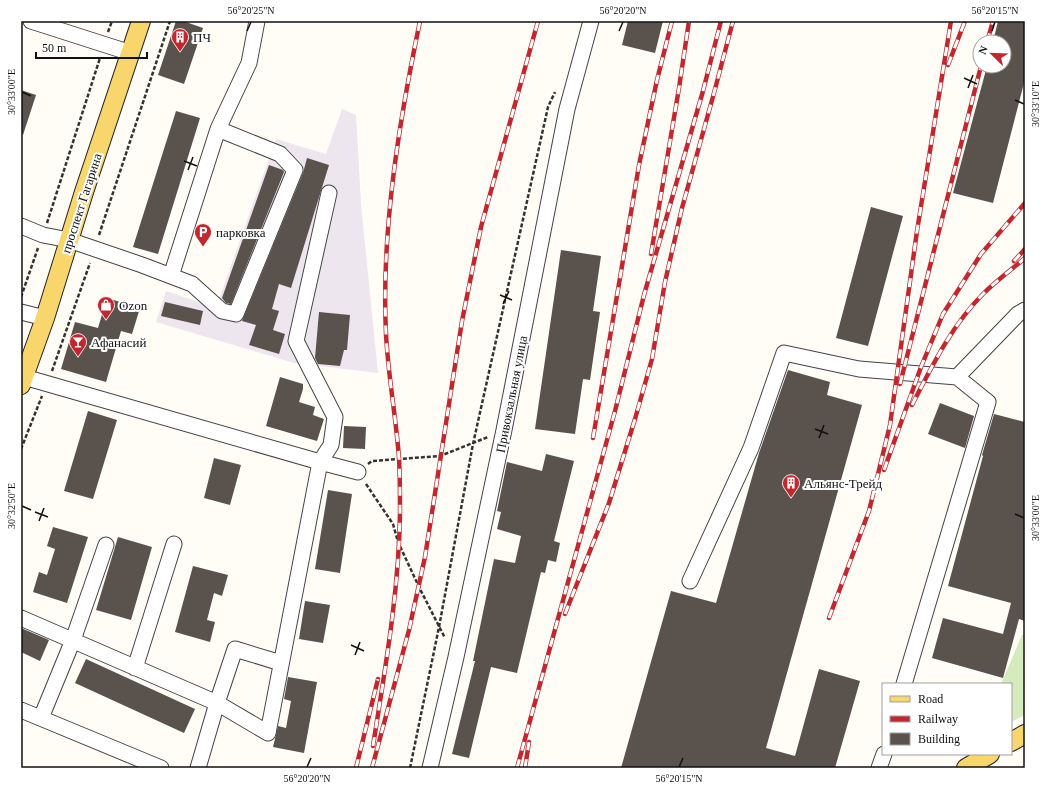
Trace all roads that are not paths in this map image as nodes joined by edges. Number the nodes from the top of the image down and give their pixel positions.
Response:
1 (31, 21) edge
2 (141, 21) edge
3 (257, 21) edge
4 (591, 21) edge
5 (130, 53) junction
6 (218, 129) junction
7 (329, 193) dead end
8 (21, 226) edge
9 (69, 240) junction
10 (171, 276) junction
11 (1025, 310) edge
12 (21, 312) edge
13 (45, 318) junction
14 (956, 377) junction
15 (23, 381) edge
16 (320, 462) junction
17 (358, 472) road end
18 (174, 544) dead end
19 (106, 545) dead end
20 (690, 581) dead end
21 (21, 618) edge
22 (73, 640) junction
23 (281, 663) junction
24 (136, 668) junction
25 (904, 683) edge
26 (217, 703) junction
27 (21, 710) edge
28 (41, 718) junction
29 (1025, 734) edge
30 (1012, 741) edge
31 (884, 755) edge
32 (988, 755) edge
33 (161, 768) edge
34 (198, 768) edge
35 (430, 768) edge
36 (879, 768) edge
37 (966, 768) edge

1 - 5 street
2 - 5 main road, проспект Гагарина
3 - 6 street
4 - 35 street, Привокзальная улица
5 - 9 main road, проспект Гагарина
6 - 10 street
6 - 10 street
7 - 16 street
8 - 9 street
9 - 10 street
9 - 13 main road, проспект Гагарина
11 - 14 street
12 - 13 street
13 - 15 main road, проспект Гагарина
14 - 20 street
14 - 25 street
15 - 16 street
16 - 17 street
16 - 23 street
18 - 24 street
19 - 22 street
21 - 22 street
22 - 24 street
22 - 28 street
23 - 26 street
23 - 26 street
24 - 26 street
26 - 34 street
27 - 28 street
28 - 33 street
29 - 30 main road
31 - 36 street
32 - 37 main road

